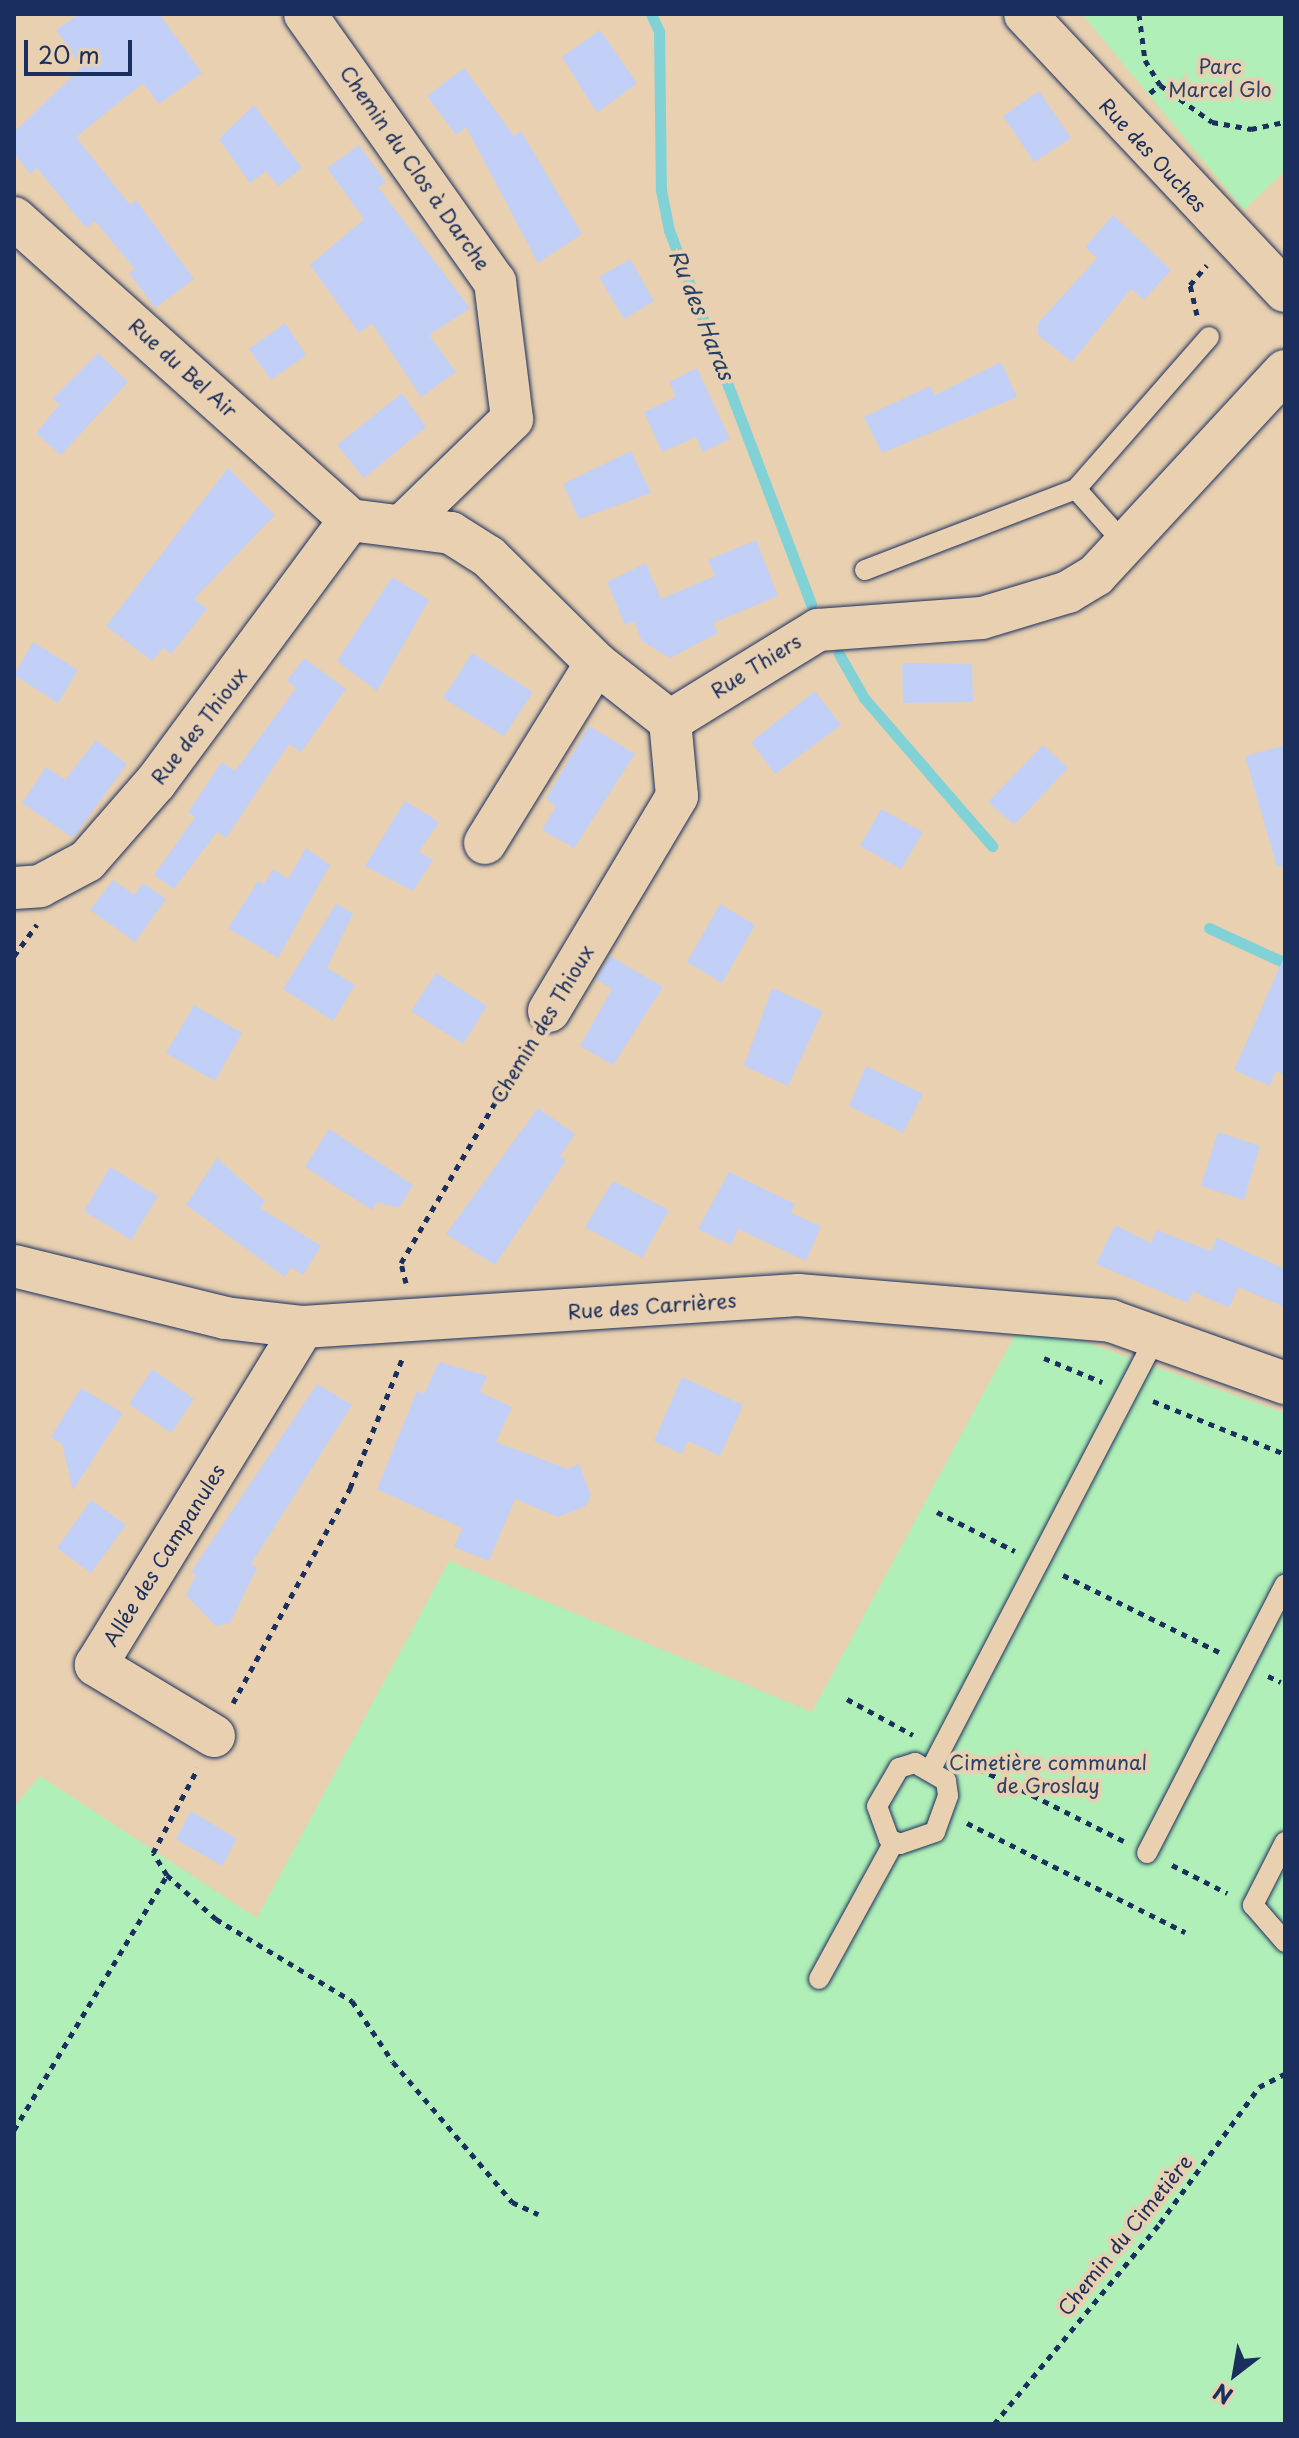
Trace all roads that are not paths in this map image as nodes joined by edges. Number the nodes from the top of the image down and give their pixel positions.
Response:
1 (305, 14) edge
2 (1025, 14) edge
3 (14, 218) edge
4 (1285, 291) edge
5 (1209, 337) road end
6 (1285, 371) edge
7 (1076, 489) junction
8 (350, 520) junction
9 (403, 525) junction
10 (1123, 542) junction
11 (865, 570) dead end
12 (596, 663) junction
13 (670, 721) junction
14 (485, 843) dead end
15 (14, 888) edge
16 (549, 1011) road end
17 (14, 1266) edge
18 (303, 1327) junction
19 (1156, 1337) junction
20 (1285, 1383) edge
21 (1285, 1584) edge
22 (214, 1736) dead end
23 (936, 1758) junction
24 (894, 1842) junction
25 (1285, 1842) edge
26 (1147, 1853) road end
27 (1285, 1942) edge
28 (819, 1979) dead end

1 - 9 street, Chemin du Clos à Darche
2 - 4 street, Rue des Ouches
3 - 8 street, Rue du Bel Air
5 - 7 lane
6 - 10 street, Rue Thiers
7 - 10 lane
7 - 11 lane
8 - 9 street
8 - 15 street, Rue des Thioux
9 - 12 street
10 - 13 street, Rue Thiers
12 - 13 street
12 - 14 street
13 - 16 street, Chemin des Thioux
17 - 18 street, Rue des Carrières
18 - 19 street, Rue des Carrières
18 - 22 street, Allée des Campanules
19 - 20 street, Rue des Carrières
19 - 23 lane
21 - 26 lane
23 - 24 lane
23 - 24 lane
24 - 28 lane
25 - 27 lane

